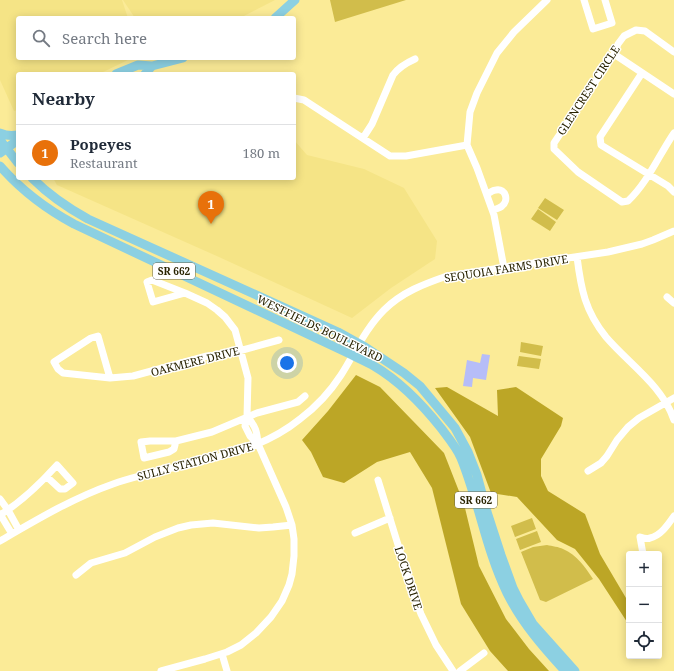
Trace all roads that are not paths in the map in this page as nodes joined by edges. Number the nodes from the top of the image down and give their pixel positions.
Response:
1 (295, 0) edge
2 (547, 0) edge
3 (584, 0) edge
4 (605, 0) edge
5 (277, 16) edge
6 (674, 52) edge
7 (614, 54) junction
8 (415, 59) dead end
9 (175, 60) edge
10 (152, 66) junction
11 (121, 72) edge
12 (147, 72) edge
13 (642, 73) junction
14 (674, 94) edge
15 (296, 98) edge
16 (0, 133) edge
17 (674, 133) edge
18 (16, 136) edge
19 (363, 138) junction
20 (0, 140) edge
21 (16, 141) edge
22 (467, 145) junction
23 (3, 151) edge
24 (16, 161) edge
25 (16, 163) edge
26 (2, 171) edge
27 (648, 175) junction
28 (34, 180) edge
29 (43, 180) edge
30 (674, 192) edge
31 (487, 194) junction
32 (493, 210) junction
33 (75, 211) junction
34 (674, 231) edge
35 (577, 257) junction
36 (504, 268) junction
37 (185, 293) junction
38 (667, 297) dead end
39 (674, 303) edge
40 (278, 340) dead end
41 (359, 343) junction
42 (241, 350) junction
43 (352, 355) junction
44 (110, 378) junction
45 (306, 396) dead end
46 (674, 398) edge
47 (666, 402) junction
48 (247, 417) junction
49 (674, 420) edge
50 (176, 441) junction
51 (258, 444) junction
52 (588, 471) dead end
53 (47, 477) dead end
54 (378, 480) dead end
55 (0, 499) edge
56 (8, 510) junction
57 (0, 515) edge
58 (674, 516) edge
59 (390, 518) junction
60 (292, 525) junction
61 (19, 530) junction
62 (355, 533) dead end
63 (12, 534) junction
64 (0, 542) edge
65 (642, 551) edge
66 (76, 575) dead end
67 (484, 653) dead end
68 (222, 654) junction
69 (161, 671) edge
70 (227, 671) edge
71 (453, 671) edge
72 (460, 671) edge
73 (565, 671) edge
74 (575, 671) edge

1 - 5 main road
2 - 22 street
3 - 4 street
6 - 7 street, GLENCREST CIRCLE
7 - 13 street
7 - 27 street, GLENCREST CIRCLE
8 - 19 street
9 - 10 main road
10 - 11 main road
10 - 12 main road
13 - 14 street
13 - 27 street
15 - 19 street
16 - 18 main road
17 - 27 street, GLENCREST CIRCLE
19 - 22 street
20 - 23 main road
21 - 23 main road
22 - 31 street
23 - 24 main road
25 - 26 main road
26 - 43 main road, WESTFIELDS BOULEVARD / SR 662
27 - 30 street
28 - 33 main road, WESTFIELDS BOULEVARD / SR 662
29 - 33 main road
31 - 32 street
31 - 32 street
32 - 36 street
33 - 41 main road, WESTFIELDS BOULEVARD / SR 662
34 - 35 street, SEQUOIA FARMS DRIVE
35 - 36 street, SEQUOIA FARMS DRIVE
35 - 47 street
36 - 41 street, SEQUOIA FARMS DRIVE
37 - 37 street
37 - 42 street
38 - 39 street
40 - 42 street, OAKMERE DRIVE
41 - 43 street, SULLY STATION DRIVE
41 - 74 main road, WESTFIELDS BOULEVARD / SR 662
42 - 44 street, OAKMERE DRIVE
42 - 48 street
43 - 51 street, SULLY STATION DRIVE
43 - 73 main road, WESTFIELDS BOULEVARD / SR 662
44 - 44 street, OAKMERE DRIVE
45 - 48 street
46 - 47 street
47 - 49 street
47 - 52 street
48 - 50 street
48 - 51 street
50 - 50 street
51 - 60 street
51 - 61 street, SULLY STATION DRIVE
53 - 56 street
54 - 59 street, LOCK DRIVE
55 - 56 street
56 - 57 street
56 - 61 street
57 - 63 street
58 - 65 street
59 - 62 street
59 - 71 street, LOCK DRIVE
60 - 66 street
60 - 68 street
61 - 63 street, SULLY STATION DRIVE
63 - 64 street, SULLY STATION DRIVE
67 - 72 street
68 - 69 street
68 - 70 street

